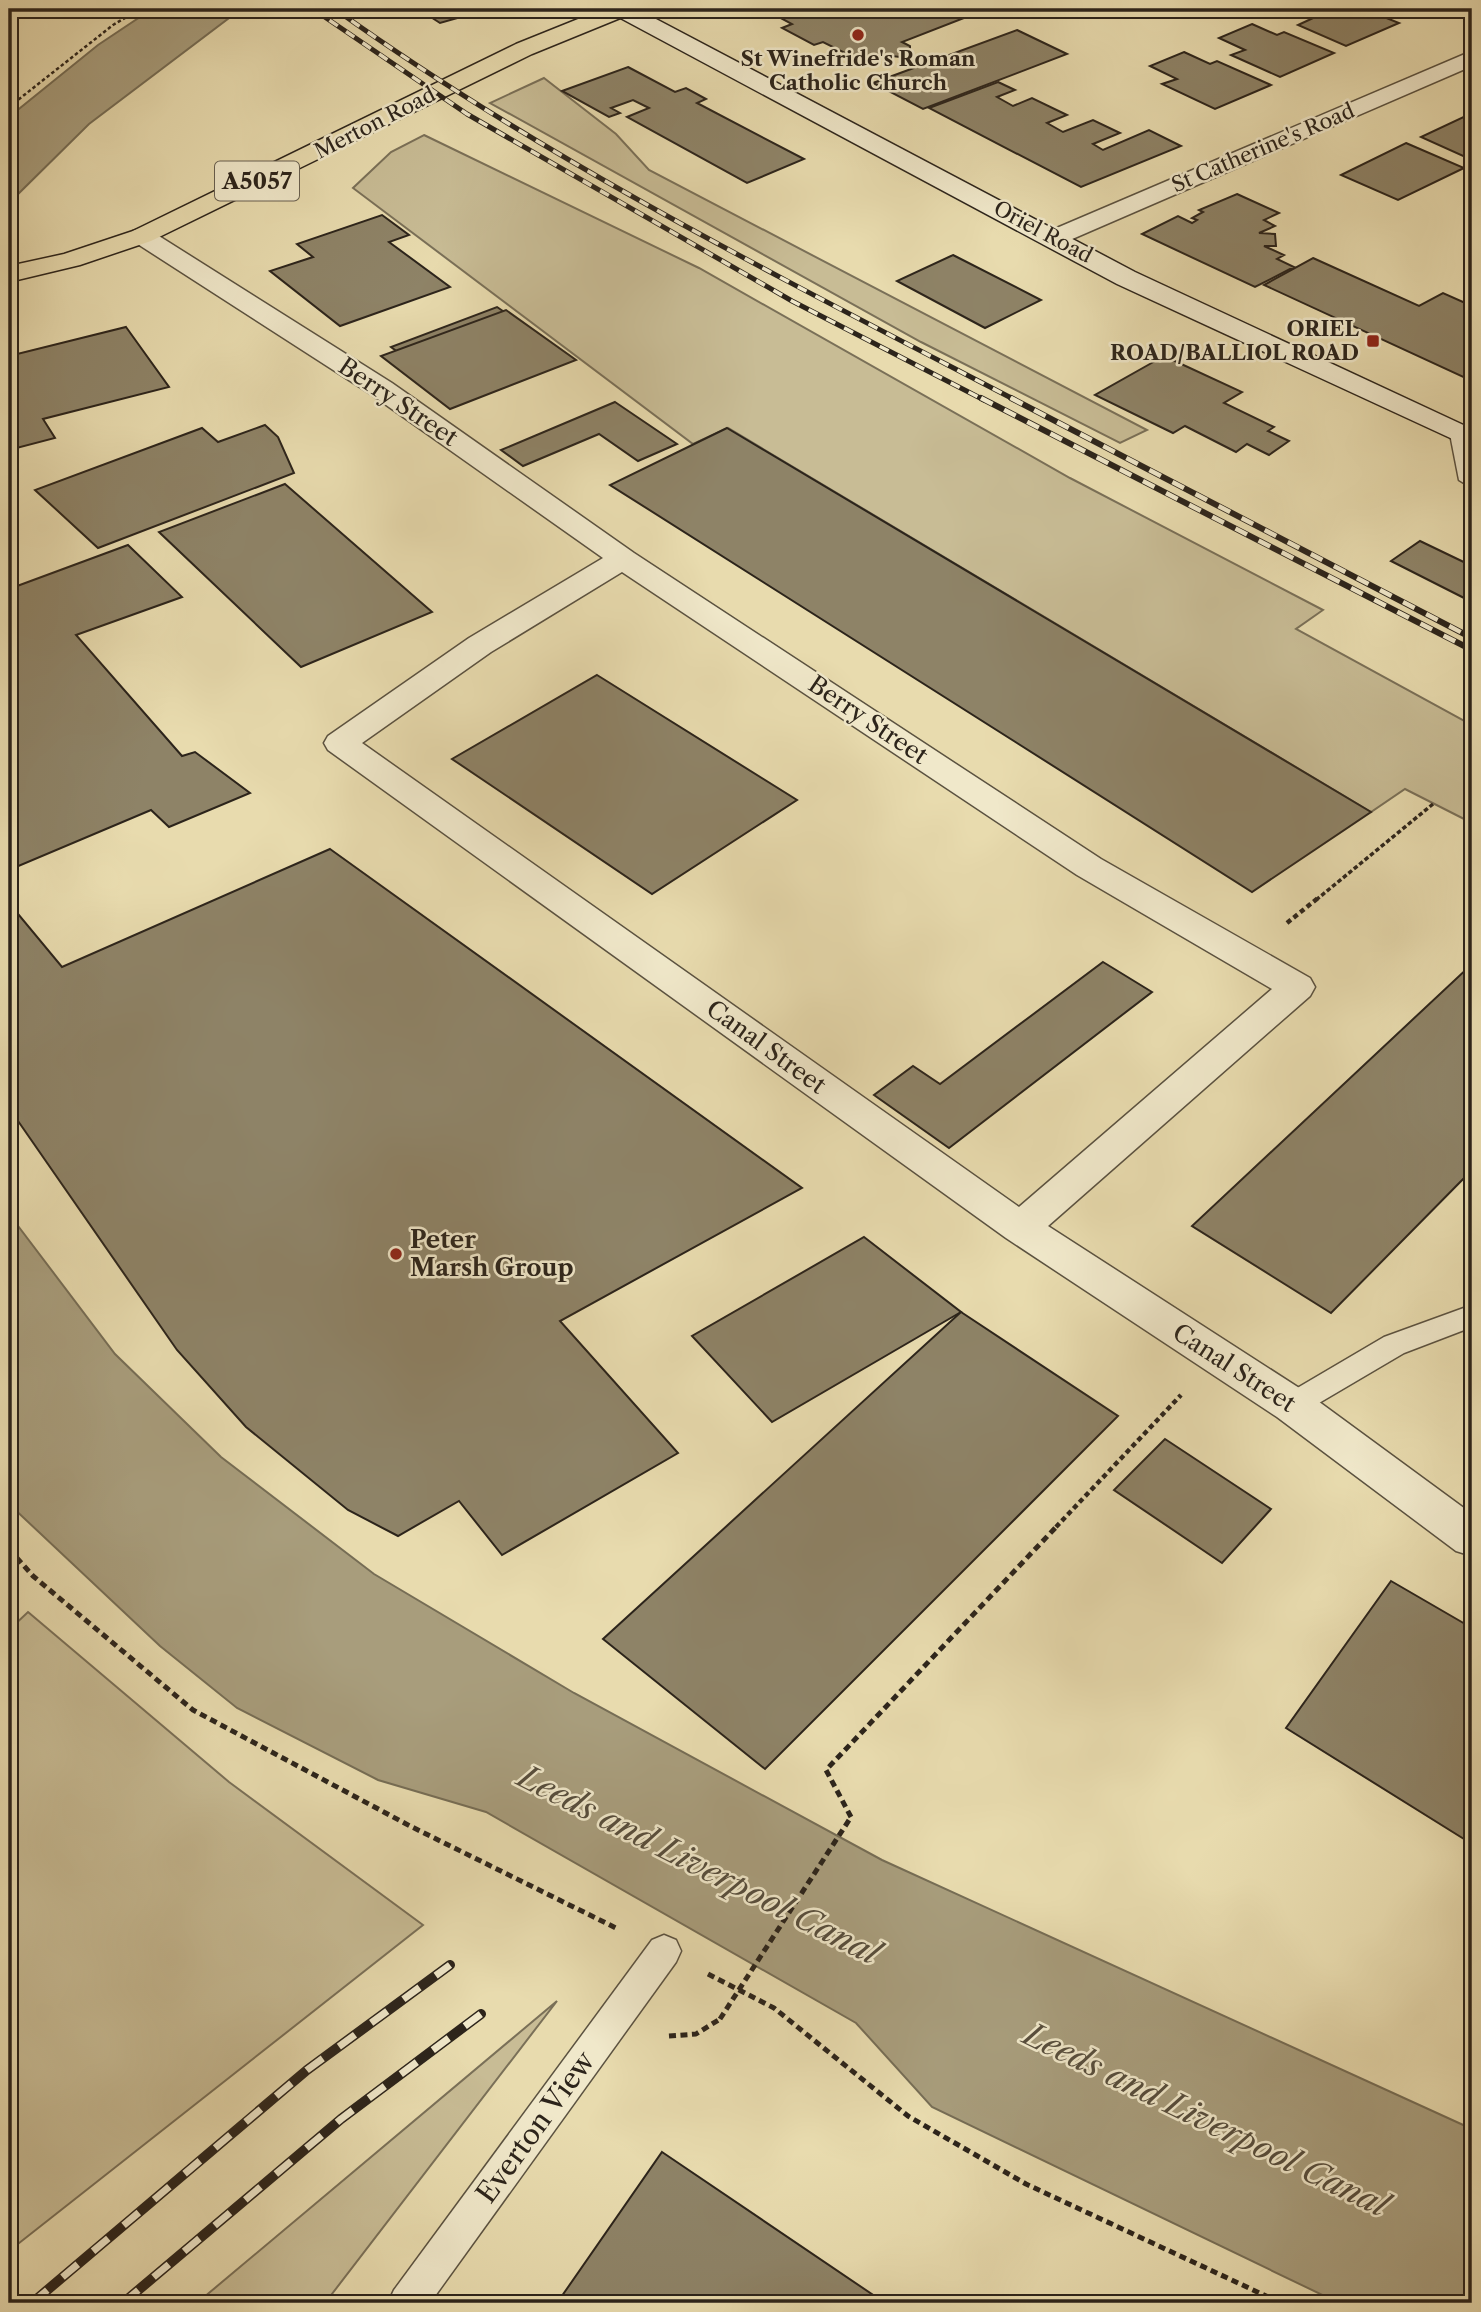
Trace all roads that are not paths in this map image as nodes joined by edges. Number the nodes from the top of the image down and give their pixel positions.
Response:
1 (621, 9) edge
2 (1472, 58) edge
3 (142, 236) junction
4 (1054, 238) junction
5 (9, 274) edge
6 (1466, 437) edge
7 (1472, 482) edge
8 (623, 559) junction
9 (1020, 1228) junction
10 (1472, 1316) edge
11 (1292, 1405) junction
12 (1472, 1538) edge
13 (664, 1951) dead end
14 (407, 2303) edge

1 - 3 main road, Merton Road / A5057
1 - 4 street, Oriel Road
2 - 4 street, St Catherine's Road
3 - 5 main road, Merton Road / A5057
3 - 8 street, Berry Street
4 - 6 street, Oriel Road
6 - 7 lane
8 - 9 street, Berry Street
8 - 9 street, Canal Street
9 - 11 street, Canal Street
10 - 11 lane
11 - 12 street, Canal Street
13 - 14 lane, Everton View

